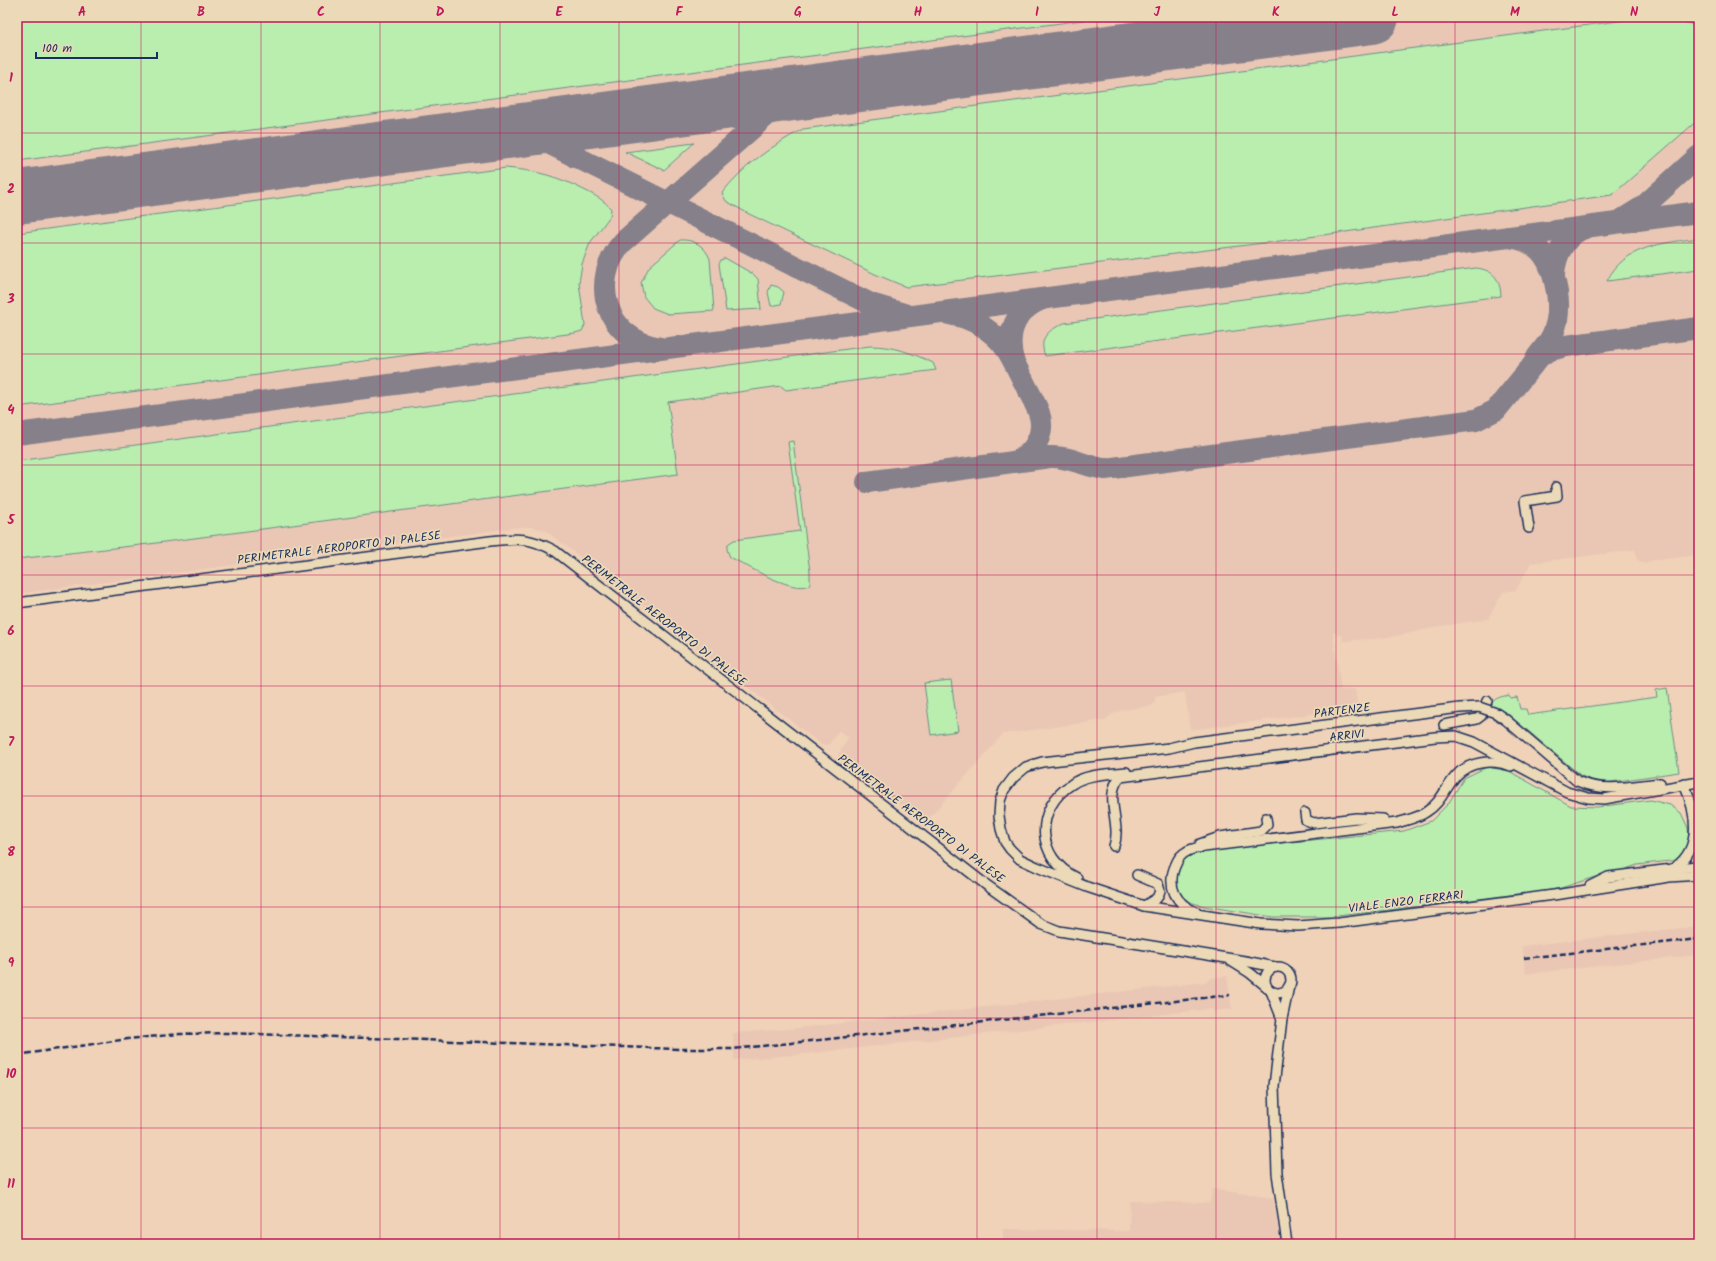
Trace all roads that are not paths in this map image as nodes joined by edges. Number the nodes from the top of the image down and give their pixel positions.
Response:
1 (1556, 487) dead end
2 (1529, 528) dead end
3 (17, 603) edge
4 (1487, 702) dead end
5 (1444, 725) dead end
6 (1167, 767) dead end
7 (1529, 772) junction
8 (1699, 778) edge
9 (1699, 782) edge
10 (1685, 787) junction
11 (1699, 787) edge
12 (1305, 813) dead end
13 (1414, 817) junction
14 (1266, 818) dead end
15 (1114, 846) dead end
16 (1192, 849) junction
17 (1674, 868) junction
18 (1699, 868) edge
19 (1137, 875) dead end
20 (1699, 875) edge
21 (1581, 890) junction
22 (1118, 897) junction
23 (1144, 906) junction
24 (1210, 917) junction
25 (1228, 959) junction
26 (1275, 967) junction
27 (1289, 986) junction
28 (1269, 988) junction
29 (1282, 1019) junction
30 (1287, 1244) edge

1 - 2 street
3 - 25 street, PERIMETRALE AEROPORTO DI PALESE
4 - 5 street
6 - 22 street
7 - 10 street, ARRIVI
7 - 13 street
7 - 15 street, ARRIVI
8 - 22 street, PARTENZE, bridge
9 - 10 street
10 - 11 street
10 - 17 street
12 - 13 street
13 - 16 street
14 - 16 street
16 - 24 street
17 - 18 street
17 - 21 street
18 - 21 street
19 - 23 street
20 - 21 street, VIALE ENZO FERRARI
21 - 24 street, VIALE ENZO FERRARI
22 - 23 street, VIALE ENZO FERRARI
23 - 24 street, VIALE ENZO FERRARI
25 - 26 street, PERIMETRALE AEROPORTO DI PALESE
25 - 28 street, PERIMETRALE AEROPORTO DI PALESE
26 - 27 street
26 - 28 street
27 - 28 street
27 - 29 street, PERIMETRALE AEROPORTO DI PALESE
28 - 29 street, PERIMETRALE AEROPORTO DI PALESE
29 - 30 street, PERIMETRALE AEROPORTO DI PALESE

